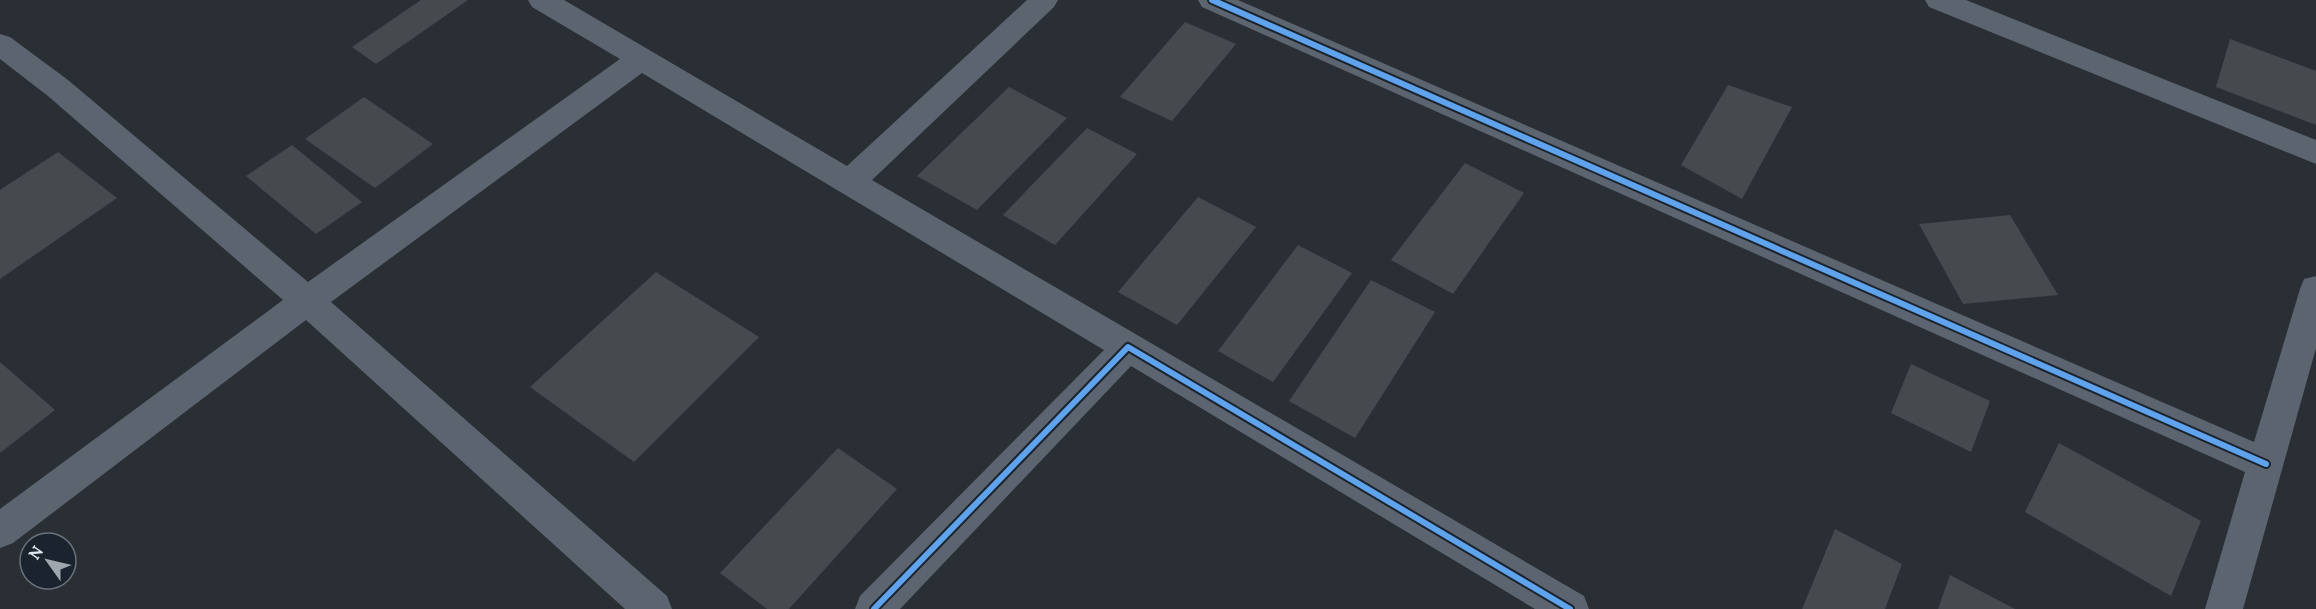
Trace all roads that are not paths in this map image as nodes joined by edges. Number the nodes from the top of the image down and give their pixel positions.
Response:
1 (542, 0) edge
2 (1044, 0) edge
3 (1212, 0) edge
4 (1939, 0) edge
5 (0, 44) edge
6 (642, 58) junction
7 (2316, 152) edge
8 (849, 183) junction
9 (2316, 289) edge
10 (307, 301) junction
11 (1128, 347) junction
12 (2266, 464) junction
13 (0, 531) edge
14 (652, 609) edge
15 (874, 609) edge
16 (1570, 609) edge
17 (2224, 609) edge

1 - 6 street
2 - 8 street
3 - 12 street
4 - 7 street
5 - 10 street
6 - 8 street
6 - 10 street
8 - 11 street
9 - 12 street
10 - 13 street
10 - 14 street
11 - 15 street
11 - 16 street
12 - 17 street

